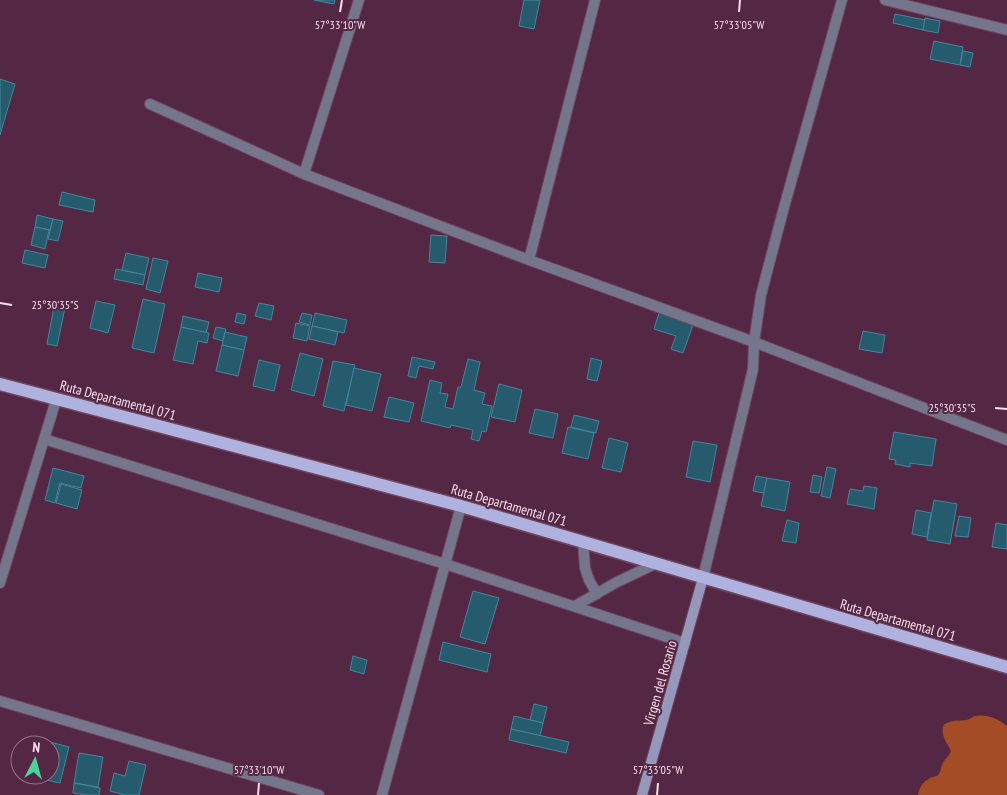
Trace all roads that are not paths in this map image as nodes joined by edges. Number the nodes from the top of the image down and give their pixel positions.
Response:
1 (359, 0) edge
2 (595, 0) edge
3 (842, 0) edge
4 (885, 0) edge
5 (1007, 30) edge
6 (150, 104) dead end
7 (304, 174) junction
8 (529, 260) junction
9 (754, 342) junction
10 (0, 384) edge
11 (56, 400) junction
12 (44, 439) junction
13 (1007, 440) edge
14 (461, 506) junction
15 (583, 542) junction
16 (445, 564) junction
17 (655, 564) junction
18 (703, 578) junction
19 (0, 583) edge
20 (597, 594) junction
21 (574, 606) junction
22 (685, 642) junction
23 (1007, 667) edge
24 (0, 701) edge
25 (319, 795) edge
26 (382, 795) edge
27 (642, 795) edge

1 - 7 street
2 - 8 street
3 - 9 street
4 - 5 street
6 - 7 street
7 - 8 street
8 - 9 street
9 - 13 street
9 - 18 street
10 - 11 main road, Ruta Departamental 071
11 - 12 street
11 - 14 main road, Ruta Departamental 071
12 - 16 street
12 - 19 street
14 - 15 main road, Ruta Departamental 071
14 - 16 street
15 - 17 main road, Ruta Departamental 071
15 - 20 street
16 - 21 street
16 - 26 street
17 - 18 main road, Ruta Departamental 071
17 - 20 street
18 - 22 street, Virgen del Rosario
18 - 23 main road, Ruta Departamental 071
20 - 21 street
21 - 22 street
22 - 27 street, Virgen del Rosario
24 - 25 street

